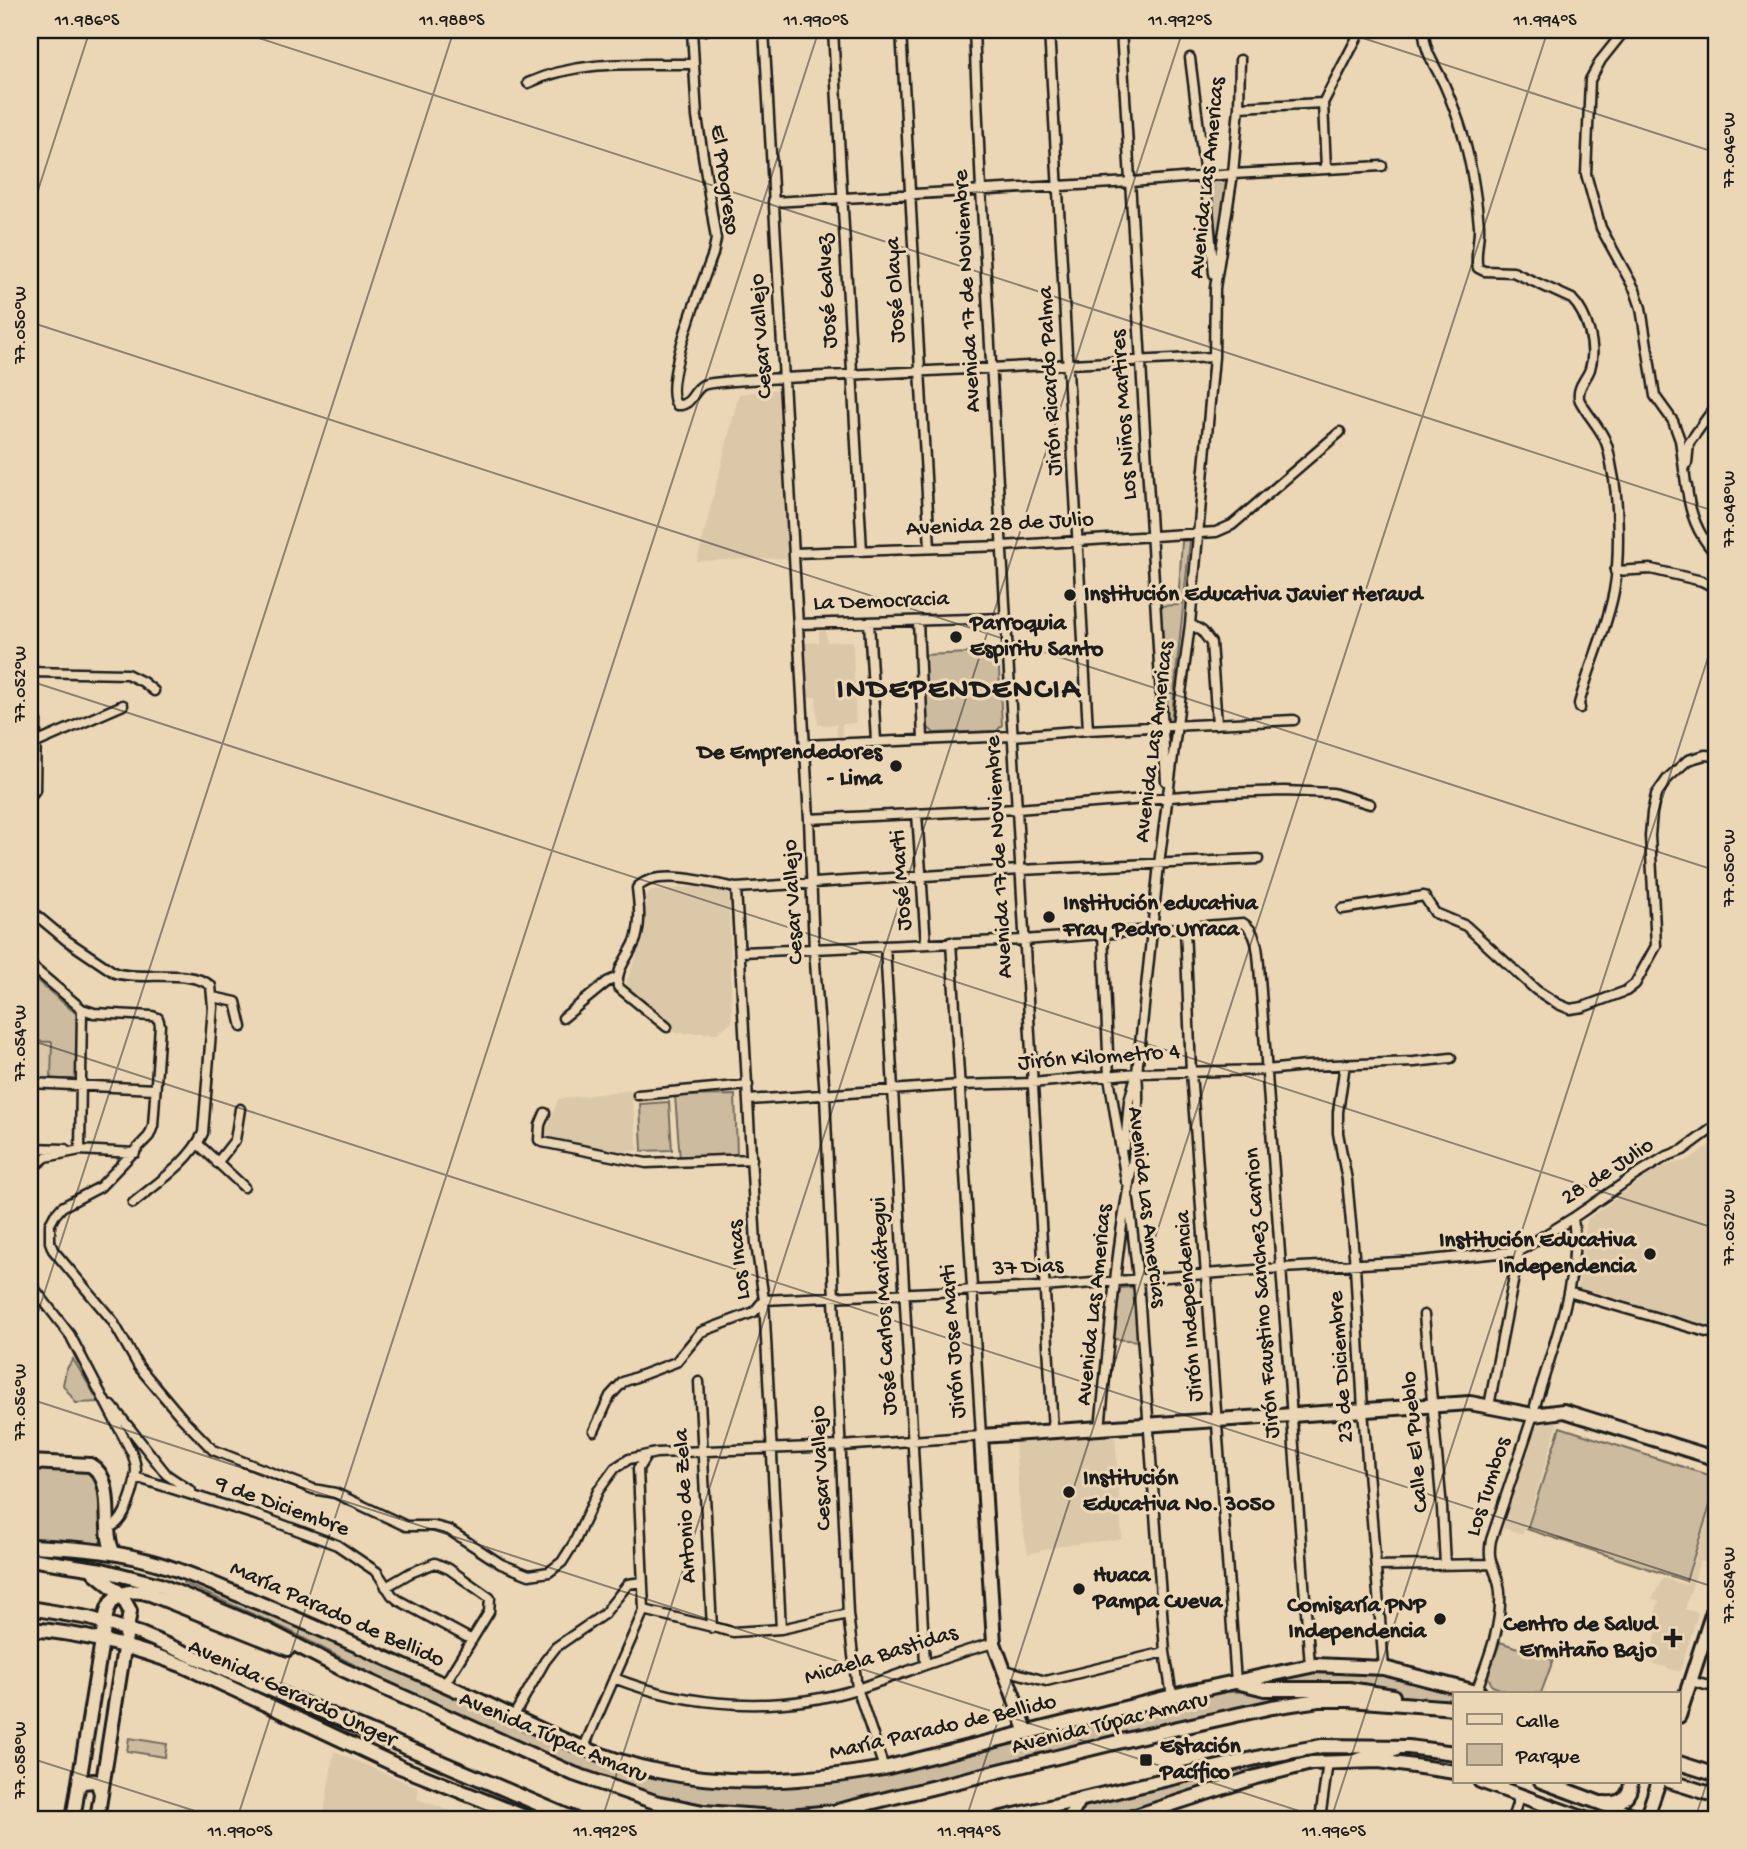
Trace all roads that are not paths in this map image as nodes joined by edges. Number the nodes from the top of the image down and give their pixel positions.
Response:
1 (692, 30) edge
2 (706, 30) edge
3 (764, 30) edge
4 (833, 30) edge
5 (901, 30) edge
6 (974, 30) edge
7 (1049, 30) edge
8 (1121, 30) edge
9 (1361, 30) edge
10 (1424, 30) edge
11 (1625, 30) edge
12 (1190, 58) dead end
13 (1240, 60) dead end
14 (692, 64) junction
15 (528, 83) dead end
16 (1323, 103) junction
17 (1239, 107) junction
18 (1382, 166) dead end
19 (1326, 169) junction
20 (1233, 174) junction
21 (1205, 176) junction
22 (1131, 182) junction
23 (1058, 187) junction
24 (981, 190) junction
25 (910, 194) junction
26 (842, 198) junction
27 (773, 202) junction
28 (1215, 288) junction
29 (1214, 357) junction
30 (1140, 361) junction
31 (1069, 365) junction
32 (992, 369) junction
33 (919, 372) junction
34 (852, 376) junction
35 (784, 378) junction
36 (1717, 404) edge
37 (1340, 432) dead end
38 (1687, 491) junction
39 (1199, 534) junction
40 (1152, 536) junction
41 (1079, 541) junction
42 (1002, 546) junction
43 (930, 548) junction
44 (862, 551) junction
45 (794, 553) junction
46 (1717, 555) edge
47 (1615, 571) junction
48 (1717, 589) edge
49 (1006, 618) junction
50 (918, 621) junction
51 (869, 622) junction
52 (798, 624) junction
53 (1190, 624) junction
54 (30, 672) edge
55 (154, 691) dead end
56 (124, 705) dead end
57 (1580, 708) dead end
58 (33, 720) edge
59 (1294, 720) dead end
60 (1217, 724) junction
61 (1178, 727) junction
62 (1163, 728) junction
63 (1088, 730) junction
64 (1012, 736) junction
65 (923, 739) junction
66 (876, 741) junction
67 (36, 743) junction
68 (805, 744) junction
69 (1717, 756) edge
70 (30, 797) edge
71 (1167, 798) junction
72 (1370, 804) dead end
73 (1017, 810) junction
74 (917, 814) junction
75 (809, 818) junction
76 (1258, 859) dead end
77 (1159, 864) junction
78 (1020, 870) junction
79 (921, 876) junction
80 (812, 884) junction
81 (736, 888) junction
82 (1342, 909) dead end
83 (30, 910) edge
84 (1185, 927) junction
85 (1152, 929) junction
86 (1102, 933) junction
87 (1024, 940) junction
88 (951, 942) junction
89 (926, 944) junction
90 (885, 946) junction
91 (814, 949) junction
92 (741, 952) junction
93 (30, 965) edge
94 (617, 978) junction
95 (213, 997) junction
96 (82, 1009) junction
97 (563, 1018) dead end
98 (242, 1027) dead end
99 (667, 1027) dead end
100 (1451, 1058) dead end
101 (1345, 1064) junction
102 (1266, 1070) junction
103 (1191, 1072) junction
104 (1137, 1073) junction
105 (1109, 1077) junction
106 (30, 1083) edge
107 (1032, 1083) junction
108 (748, 1085) junction
109 (960, 1085) junction
110 (81, 1086) junction
111 (155, 1090) junction
112 (892, 1090) junction
113 (638, 1095) dead end
114 (825, 1096) junction
115 (749, 1100) junction
116 (240, 1109) dead end
117 (545, 1113) dead end
118 (1717, 1125) edge
119 (198, 1144) junction
120 (30, 1148) edge
121 (80, 1150) junction
122 (135, 1153) junction
123 (752, 1159) junction
124 (217, 1163) junction
125 (30, 1170) edge
126 (244, 1187) dead end
127 (1127, 1188) junction
128 (132, 1203) dead end
129 (1573, 1218) junction
130 (1519, 1251) junction
131 (1355, 1266) junction
132 (1281, 1268) junction
133 (1208, 1274) junction
134 (1138, 1279) junction
135 (1115, 1281) junction
136 (30, 1283) edge
137 (1043, 1287) junction
138 (971, 1290) junction
139 (1568, 1292) junction
140 (903, 1294) junction
141 (833, 1296) junction
142 (764, 1300) junction
143 (1424, 1315) dead end
144 (1717, 1335) edge
145 (699, 1382) dead end
146 (101, 1393) junction
147 (1433, 1405) junction
148 (1489, 1406) junction
149 (1363, 1410) junction
150 (1534, 1410) junction
151 (1291, 1415) junction
152 (1218, 1420) junction
153 (1148, 1424) junction
154 (1100, 1428) junction
155 (594, 1431) dead end
156 (1053, 1431) junction
157 (981, 1436) junction
158 (912, 1440) junction
159 (841, 1446) junction
160 (771, 1448) junction
161 (702, 1451) junction
162 (646, 1456) junction
163 (1717, 1459) edge
164 (30, 1462) edge
165 (135, 1477) junction
166 (206, 1499) junction
167 (109, 1527) junction
168 (30, 1546) edge
169 (114, 1553) junction
170 (30, 1559) edge
171 (1490, 1564) junction
172 (1445, 1565) junction
173 (1376, 1566) junction
174 (85, 1567) junction
175 (642, 1582) junction
176 (386, 1587) junction
177 (121, 1594) junction
178 (1717, 1600) edge
179 (30, 1608) edge
180 (644, 1610) junction
181 (848, 1614) junction
182 (104, 1623) junction
183 (712, 1628) junction
184 (30, 1629) edge
185 (127, 1629) junction
186 (781, 1629) junction
187 (102, 1640) junction
188 (471, 1640) junction
189 (994, 1643) junction
190 (125, 1646) junction
191 (1165, 1652) junction
192 (925, 1663) junction
193 (1310, 1666) junction
194 (1384, 1668) junction
195 (344, 1670) junction
196 (1005, 1670) junction
197 (614, 1678) junction
198 (1236, 1682) junction
199 (1690, 1682) junction
200 (444, 1685) junction
201 (857, 1688) junction
202 (1717, 1688) edge
203 (1474, 1692) edge
204 (1478, 1692) edge
205 (1172, 1696) junction
206 (1448, 1707) edge
207 (1680, 1713) edge
208 (513, 1717) junction
209 (1026, 1730) junction
210 (584, 1747) junction
211 (1408, 1747) junction
212 (1453, 1753) edge
213 (1354, 1761) junction
214 (1328, 1762) junction
215 (1680, 1763) edge
216 (884, 1768) junction
217 (1453, 1772) edge
218 (1717, 1775) edge
219 (1486, 1783) edge
220 (1547, 1783) edge
221 (1631, 1783) edge
222 (1657, 1783) edge
223 (1675, 1783) edge
224 (78, 1787) junction
225 (102, 1793) junction
226 (1520, 1795) junction
227 (1717, 1796) edge
228 (1594, 1800) junction
229 (1079, 1801) junction
230 (1052, 1807) junction
231 (73, 1819) edge
232 (97, 1819) edge
233 (530, 1819) edge
234 (574, 1819) edge
235 (998, 1819) edge
236 (1068, 1819) edge
237 (1126, 1819) edge
238 (1320, 1819) edge
239 (1513, 1819) edge
240 (1585, 1819) edge
241 (1645, 1819) edge

1 - 2 street
1 - 14 street, El Progreso
3 - 27 street, Cesar Vallejo
4 - 26 street, José Galvez
5 - 25 street, José Olaya
6 - 24 street, Avenida 17 de Noviembre
7 - 23 street, Jirón Ricardo Palma
8 - 22 street, Los Niños Martires
9 - 16 street
10 - 47 street
11 - 38 street
12 - 21 street
13 - 17 street, Avenida Las Americas
14 - 15 street
14 - 35 street, El Progreso
16 - 17 street
16 - 19 street
17 - 20 street, Avenida Las Americas
18 - 19 street
19 - 20 street
20 - 21 street
20 - 28 street, Avenida Las Americas
21 - 22 street
21 - 28 street
22 - 23 street
22 - 30 street, Los Niños Martires
23 - 24 street
23 - 31 street, Jirón Ricardo Palma
24 - 25 street
24 - 32 street, Avenida 17 de Noviembre
25 - 26 street
25 - 33 street, José Olaya
26 - 27 street
26 - 34 street, José Galvez
27 - 35 street, Cesar Vallejo
28 - 29 street, Avenida Las Americas
29 - 30 street
29 - 39 street, Avenida Las Americas
30 - 31 street
30 - 40 street, Los Niños Martires
31 - 32 street
31 - 41 street, Jirón Ricardo Palma
32 - 33 street
32 - 42 street, Avenida 17 de Noviembre
33 - 34 street
33 - 43 street, José Olaya
34 - 35 street
34 - 44 street, José Galvez
35 - 45 street, Cesar Vallejo
36 - 38 street
37 - 39 street, Avenida 28 de Julio
38 - 46 street
39 - 40 street, Avenida 28 de Julio
39 - 53 street, Avenida Las Americas
40 - 41 street, Avenida 28 de Julio
40 - 62 street, Los Niños Martires
41 - 42 street, Avenida 28 de Julio
41 - 63 street, Jirón Ricardo Palma
42 - 43 street, Avenida 28 de Julio
42 - 49 street, Avenida 17 de Noviembre
43 - 44 street, Avenida 28 de Julio
44 - 45 street, Avenida 28 de Julio
45 - 52 street, Cesar Vallejo
47 - 48 street
47 - 57 street
49 - 50 street, La Democracia
49 - 64 street, Avenida 17 de Noviembre
50 - 51 street, La Democracia
50 - 65 street
51 - 52 street, La Democracia
51 - 66 street
52 - 68 street, Cesar Vallejo
53 - 60 street
53 - 61 street, Avenida Las Americas
54 - 55 street
56 - 67 street
58 - 67 street
59 - 60 street
60 - 61 street
61 - 62 street
61 - 71 street, Avenida Las Americas
62 - 63 street
62 - 71 street, Los Niños Martires
63 - 64 street
64 - 65 street
64 - 73 street, Avenida 17 de Noviembre
65 - 66 street
66 - 68 street
67 - 70 street
68 - 75 street, Cesar Vallejo
69 - 82 street
71 - 72 street
71 - 73 street
71 - 77 street, Avenida Las Americas
73 - 74 street
73 - 78 street, Avenida 17 de Noviembre
74 - 75 street
74 - 79 street, José Marti
75 - 80 street, Cesar Vallejo
76 - 77 street
77 - 78 street
77 - 85 street, Avenida Las Americas
78 - 79 street
78 - 87 street, Avenida 17 de Noviembre
79 - 80 street
79 - 89 street, José Marti
80 - 81 street
80 - 91 street, Cesar Vallejo
81 - 92 street, Los Incas
81 - 94 street
83 - 95 street
84 - 85 street
84 - 102 street, Jirón Faustino Sanchez Carrion
84 - 103 street, Jirón Independencia
85 - 86 street
85 - 104 street, Avenida Las Americas
86 - 87 street
86 - 105 street, Avenida Las Amercias
87 - 88 street
87 - 107 street, Avenida 17 de Noviembre
88 - 89 street
88 - 109 street, Jirón Jose Marti
89 - 90 street
90 - 91 street
90 - 112 street, José Carlos Mariátegui
91 - 92 street
91 - 114 street, Cesar Vallejo
92 - 108 street, Los Incas
93 - 96 street
94 - 97 street
94 - 99 street
95 - 98 street
95 - 119 street
96 - 110 street
96 - 111 street
100 - 101 street, Jirón Kilometro 4
101 - 102 street, Jirón Kilometro 4
101 - 131 street, 23 de Diciembre
102 - 103 street, Jirón Kilometro 4
102 - 132 street, Jirón Faustino Sanchez Carrion
103 - 104 street, Jirón Kilometro 4
103 - 133 street, Jirón Independencia
104 - 105 street, Jirón Kilometro 4
104 - 127 street, Avenida Las Americas
105 - 107 street, Jirón Kilometro 4
105 - 127 street, Avenida Las Amercias
106 - 110 street
107 - 109 street, Jirón Kilometro 4
107 - 137 street, Avenida 17 de Noviembre
108 - 113 street
108 - 115 street, Los Incas
109 - 112 street, Jirón Kilometro 4
109 - 138 street, Jirón Jose Marti
110 - 111 street
110 - 121 street
111 - 122 street
112 - 114 street, Jirón Kilometro 4
112 - 140 street, José Carlos Mariátegui
114 - 115 street, Jirón Kilometro 4
114 - 141 street, Cesar Vallejo
115 - 123 street, Los Incas
116 - 124 street
117 - 123 street
118 - 129 street, 28 de Julio
119 - 124 street
119 - 128 street
120 - 121 street
121 - 122 street
121 - 125 street
122 - 162 street
123 - 142 street, Los Incas
124 - 126 street
127 - 134 street, Avenida Las Amercias
127 - 135 street, Avenida Las Americas
129 - 130 street, 28 de Julio
129 - 139 street, Los Tumbos
130 - 131 street, 37 Dias
130 - 148 street
131 - 132 street, 37 Dias
131 - 149 street, 23 de Diciembre
132 - 133 street, 37 Dias
132 - 151 street, Jirón Faustino Sanchez Carrion
133 - 134 street, 37 Dias
133 - 152 street, Jirón Independencia
134 - 135 street, 37 Dias
134 - 153 street, Avenida Las Amercias
135 - 137 street, 37 Dias
135 - 154 street, Avenida Las Americas
136 - 146 street
137 - 138 street, 37 Dias
137 - 156 street, Avenida 17 de Noviembre
138 - 140 street, 37 Dias
138 - 157 street, Jirón Jose Marti
139 - 144 street
139 - 150 street, Los Tumbos
140 - 141 street, 37 Dias
140 - 158 street, José Carlos Mariátegui
141 - 142 street, 37 Dias
141 - 159 street, Cesar Vallejo
142 - 155 street
142 - 160 street, Los Incas
143 - 147 street, Calle El Pueblo
145 - 161 street, Antonio de Zela
146 - 165 street
146 - 166 street
147 - 148 street
147 - 149 street
147 - 172 street, Calle El Pueblo
148 - 150 street
149 - 151 street
149 - 173 street, 23 de Diciembre
150 - 163 street
150 - 171 street, Los Tumbos
151 - 152 street
151 - 193 street, Jirón Faustino Sanchez Carrion
152 - 153 street
152 - 198 street, Jirón Independencia
153 - 154 street
153 - 191 street, Avenida Las Amercias
154 - 156 street
156 - 157 street
157 - 158 street
157 - 189 street, Jirón Jose Marti
158 - 159 street
158 - 192 street, José Carlos Mariátegui
159 - 160 street
159 - 181 street, Cesar Vallejo
160 - 161 street
160 - 186 street, Los Incas
161 - 162 street
161 - 183 street, Antonio de Zela
162 - 175 street
164 - 167 street
165 - 166 street, 9 de Diciembre
165 - 167 street
166 - 176 street, 9 de Diciembre
167 - 169 street
168 - 169 street, María Parado de Bellido
169 - 200 street, María Parado de Bellido
170 - 174 street, Avenida Túpac Amaru
171 - 172 street
171 - 204 street, Los Tumbos
172 - 173 street
173 - 194 street, 23 de Diciembre
174 - 177 street
174 - 195 street, Avenida Túpac Amaru
175 - 180 street
175 - 208 street
176 - 188 street, 9 de Diciembre
176 - 188 street
177 - 182 street
177 - 185 street
177 - 195 street
178 - 199 street
179 - 182 street
180 - 183 street
180 - 197 street
181 - 186 street
181 - 201 street, Cesar Vallejo
182 - 185 street
182 - 187 street
183 - 186 street
184 - 187 street, Avenida Gerardo Unger
185 - 190 street
185 - 234 street
187 - 190 street, Avenida Gerardo Unger
187 - 224 street
188 - 200 street
189 - 192 street, Micaela Bastidas
189 - 196 street, Jirón Jose Marti
190 - 225 street
190 - 233 street, Avenida Gerardo Unger
191 - 196 street
191 - 205 street, Avenida Las Amercias
192 - 201 street, Micaela Bastidas
193 - 194 street, María Parado de Bellido
193 - 198 street, María Parado de Bellido
194 - 203 street, María Parado de Bellido
195 - 206 street, Avenida Túpac Amaru
196 - 209 street, Jirón Jose Marti
197 - 201 street, Micaela Bastidas
197 - 210 street
198 - 205 street, María Parado de Bellido
198 - 206 street
199 - 202 street
199 - 207 street
200 - 208 street, María Parado de Bellido
201 - 216 street, Cesar Vallejo
205 - 209 street, María Parado de Bellido
208 - 210 street, María Parado de Bellido
209 - 216 street, María Parado de Bellido
210 - 216 street, María Parado de Bellido
211 - 212 street
211 - 213 street
211 - 229 street
213 - 214 street
213 - 217 street
214 - 237 street
214 - 238 street
215 - 218 street
219 - 226 street
220 - 228 street
221 - 228 street
222 - 241 street
223 - 227 street
224 - 225 street
224 - 231 street
225 - 232 street
226 - 239 street
226 - 240 street
228 - 241 street
229 - 230 street
229 - 236 street
230 - 235 street
230 - 236 street

